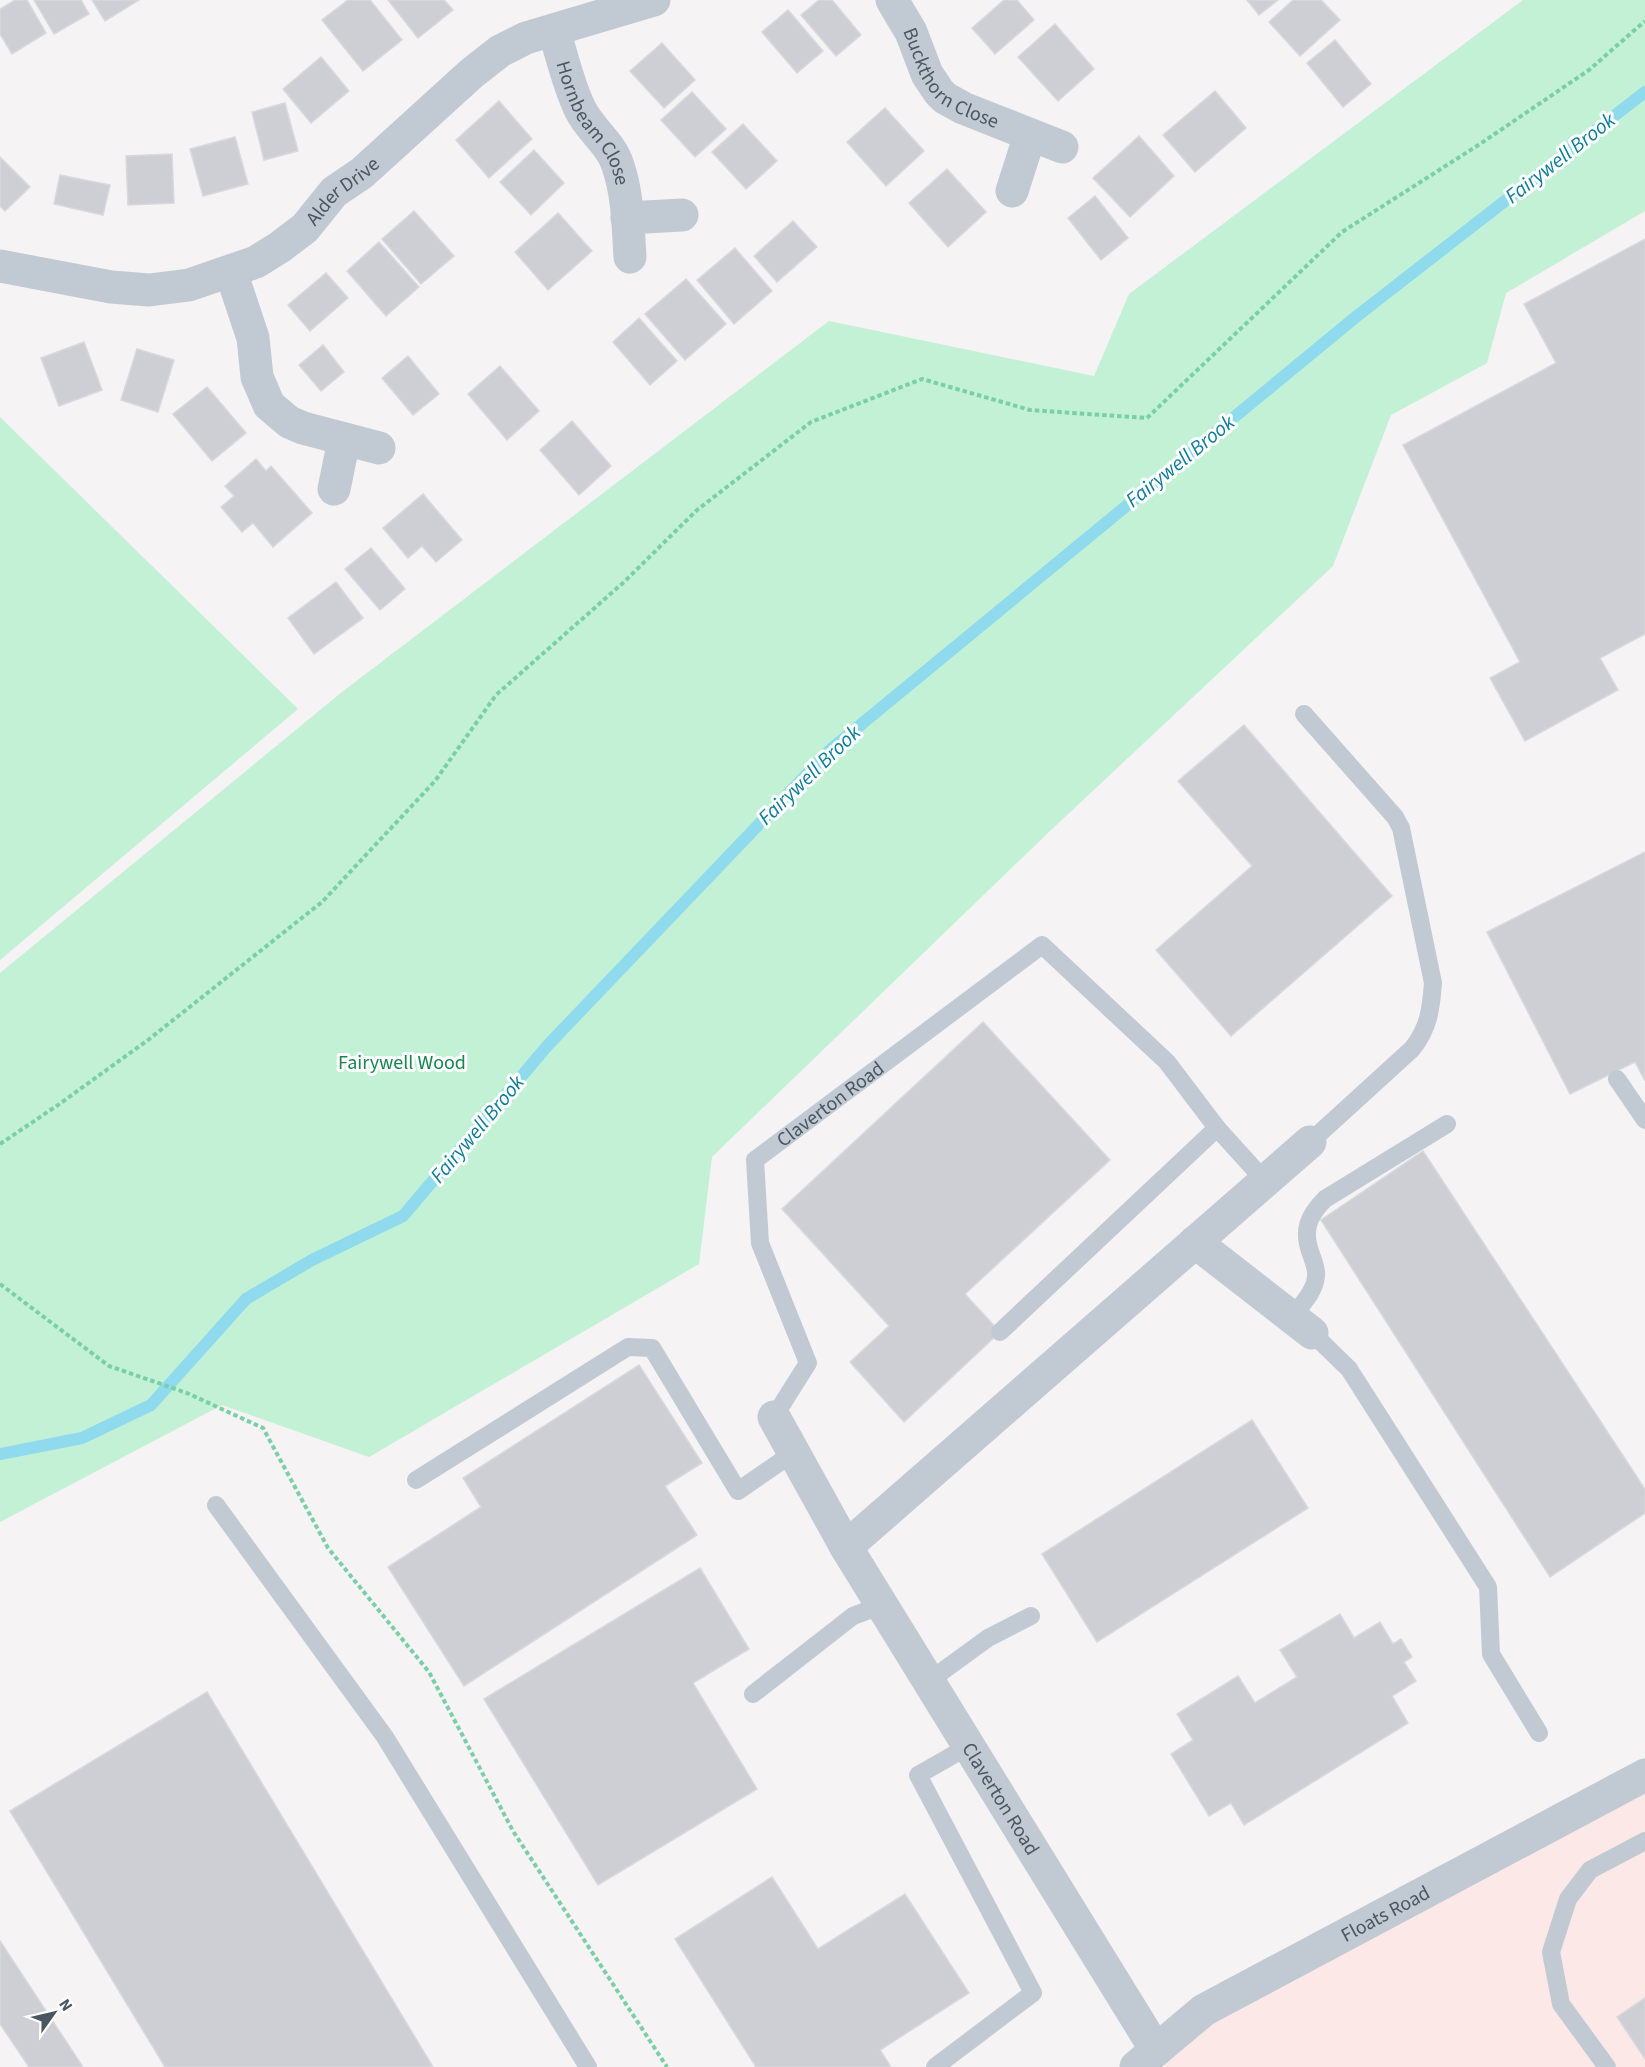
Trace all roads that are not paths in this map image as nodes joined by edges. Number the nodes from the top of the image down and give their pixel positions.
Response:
1 (654, 0) edge
2 (892, 0) edge
3 (554, 30) junction
4 (1030, 135) junction
5 (1062, 147) dead end
6 (1012, 191) dead end
7 (682, 215) dead end
8 (627, 218) junction
9 (630, 257) dead end
10 (0, 266) edge
11 (231, 272) junction
12 (344, 440) junction
13 (379, 448) dead end
14 (334, 489) dead end
15 (1304, 714) dead end
16 (1617, 1079) dead end
17 (1645, 1120) edge
18 (1447, 1124) dead end
19 (1217, 1128) junction
20 (1310, 1142) joint
21 (1265, 1181) junction
22 (1196, 1242) junction
23 (1302, 1325) junction
24 (1000, 1332) dead end
25 (774, 1417) joint
26 (794, 1453) junction
27 (416, 1480) dead end
28 (216, 1505) dead end
29 (846, 1546) junction
30 (882, 1605) junction
31 (1031, 1616) dead end
32 (929, 1681) junction
33 (753, 1694) dead end
34 (1539, 1733) dead end
35 (969, 1746) junction
36 (1645, 1775) edge
37 (1645, 1841) edge
38 (1146, 2059) edge
39 (588, 2067) edge
40 (935, 2067) edge
41 (1607, 2067) edge

1 - 3 street, Alder Drive
2 - 4 street, Buckthorn Close
3 - 8 street, Hornbeam Close
3 - 11 street, Alder Drive
4 - 5 street, Buckthorn Close
4 - 6 street, Buckthorn Close
7 - 8 street
8 - 9 street, Hornbeam Close
10 - 11 street, Alder Drive
11 - 12 street
12 - 13 street
12 - 14 street
15 - 20 lane
16 - 17 lane
18 - 23 lane
19 - 21 lane
19 - 24 lane
19 - 25 lane, Claverton Road
20 - 21 street
21 - 22 street
22 - 23 street
22 - 29 street
23 - 34 lane
25 - 26 street, Claverton Road
26 - 27 lane
26 - 29 street, Claverton Road
28 - 39 lane
29 - 30 street, Claverton Road
30 - 32 street, Claverton Road
30 - 33 lane
31 - 32 lane
32 - 35 street, Claverton Road
35 - 38 street, Claverton Road
35 - 40 lane
36 - 38 street, Floats Road
37 - 41 lane

